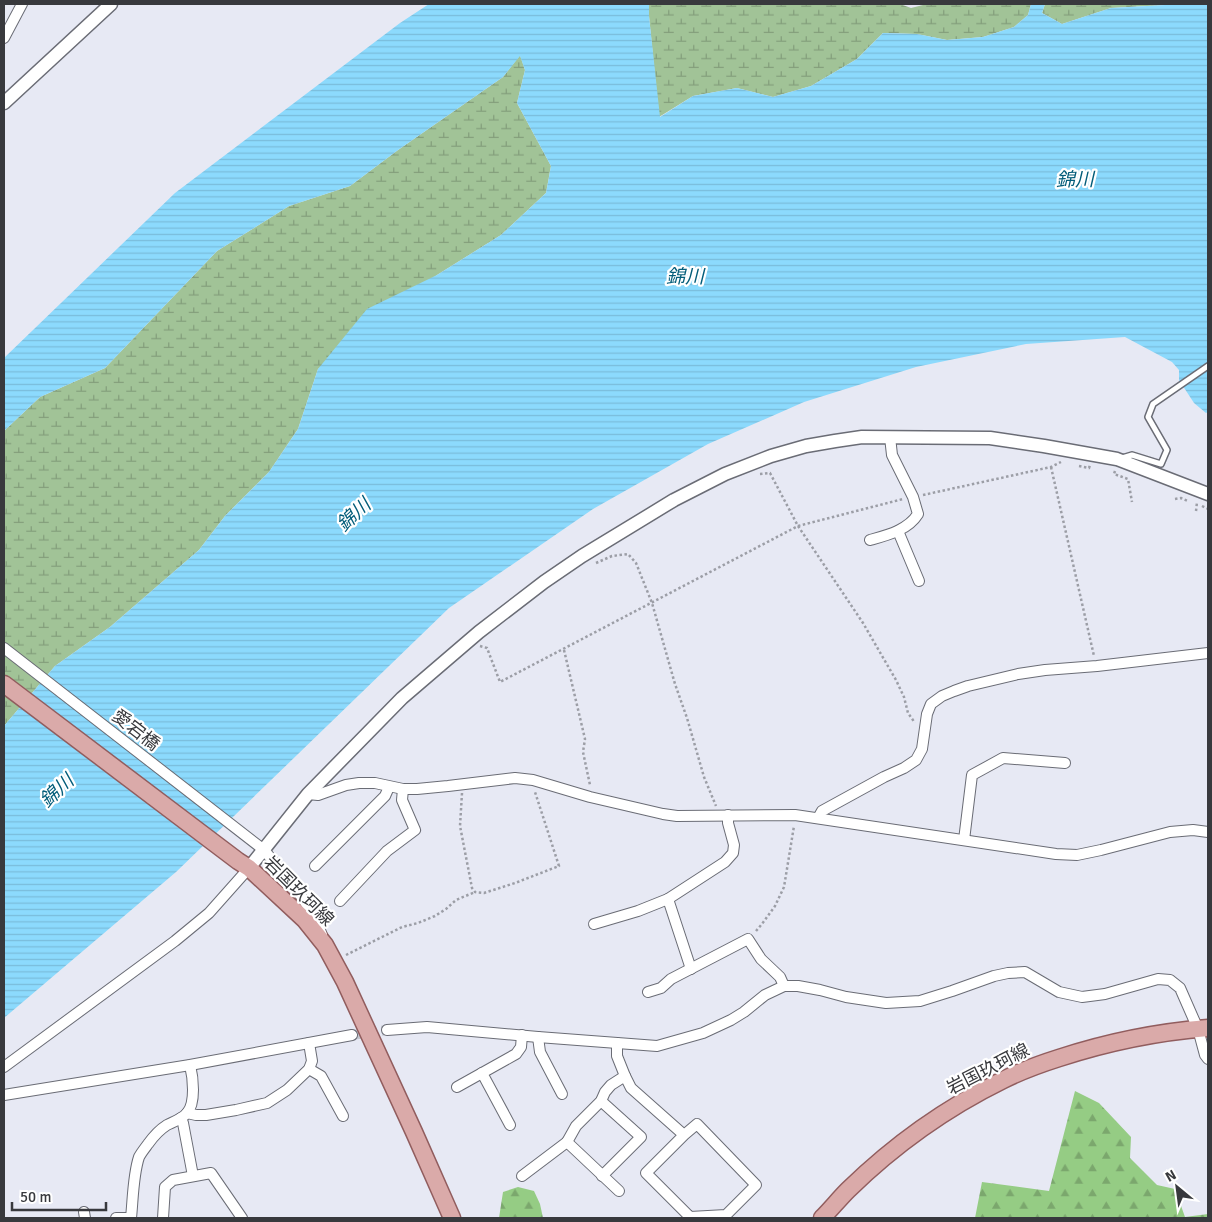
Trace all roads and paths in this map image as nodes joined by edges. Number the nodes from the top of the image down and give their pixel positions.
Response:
1 (22, 4) edge
2 (111, 4) edge
3 (4, 38) edge
4 (4, 102) edge
5 (1208, 366) edge
6 (890, 437) junction
7 (1060, 462) dead end
8 (1091, 463) dead end
9 (1116, 464) junction
10 (1080, 466) dead end
11 (1051, 467) junction
12 (754, 475) dead end
13 (1208, 494) edge
14 (913, 497) junction
15 (1175, 499) dead end
16 (1188, 501) dead end
17 (1132, 502) dead end
18 (798, 526) junction
19 (898, 531) junction
20 (870, 540) dead end
21 (582, 556) junction
22 (919, 581) dead end
23 (652, 603) junction
24 (476, 645) dead end
25 (4, 648) edge
26 (564, 650) junction
27 (1208, 653) edge
28 (1097, 666) junction
29 (4, 684) edge
30 (924, 738) junction
31 (1065, 763) dead end
32 (533, 780) junction
33 (462, 784) junction
34 (389, 787) junction
35 (403, 789) junction
36 (308, 794) junction
37 (590, 797) junction
38 (717, 815) junction
39 (728, 815) junction
40 (796, 815) junction
41 (818, 818) junction
42 (1208, 832) edge
43 (964, 840) junction
44 (264, 850) junction
45 (243, 865) junction
46 (315, 866) dead end
47 (475, 892) junction
48 (668, 899) junction
49 (340, 901) dead end
50 (594, 924) dead end
51 (748, 939) junction
52 (325, 945) junction
53 (346, 955) dead end
54 (691, 969) junction
55 (784, 986) junction
56 (648, 992) dead end
57 (1203, 1029) edge
58 (387, 1030) tunnel mouth
59 (352, 1035) tunnel mouth
60 (522, 1035) junction
61 (538, 1037) junction
62 (309, 1043) junction
63 (617, 1043) junction
64 (1208, 1059) edge
65 (190, 1065) junction
66 (4, 1067) edge
67 (309, 1069) junction
68 (482, 1074) junction
69 (625, 1076) junction
70 (458, 1087) dead end
71 (562, 1094) dead end
72 (4, 1095) edge
73 (601, 1101) junction
74 (184, 1115) junction
75 (342, 1116) dead end
76 (510, 1125) dead end
77 (684, 1135) junction
78 (567, 1142) junction
79 (193, 1176) junction
80 (522, 1176) dead end
81 (602, 1176) junction
82 (619, 1191) dead end
83 (116, 1218) edge
84 (130, 1218) edge
85 (163, 1218) edge
86 (242, 1218) edge
87 (452, 1218) edge
88 (822, 1218) edge

1 - 3 street
2 - 4 street
5 - 9 lane
6 - 9 street
6 - 14 street
6 - 21 street
7 - 11 path
8 - 10 path
9 - 13 street
9 - 17 path
11 - 14 path
11 - 28 path
12 - 18 path
14 - 18 path
14 - 19 street
15 - 16 path
18 - 23 path
18 - 30 path
19 - 20 street
19 - 22 street
21 - 23 path
21 - 36 street
23 - 26 path
23 - 38 path
24 - 26 path
25 - 44 street, 愛宕橋
26 - 37 path
27 - 28 street
28 - 30 street
29 - 45 main road, 岩国玖珂線
30 - 41 street
31 - 43 street
32 - 33 street
32 - 37 street
32 - 47 path
33 - 35 street
33 - 47 path
34 - 35 street
34 - 36 street
34 - 46 street
35 - 49 street
36 - 44 street
37 - 38 street
38 - 39 street
39 - 40 street
39 - 48 street
40 - 41 street
40 - 51 path
41 - 43 street
42 - 43 street
44 - 45 street
44 - 52 street, 愛宕橋
45 - 52 main road, 岩国玖珂線
45 - 66 street
47 - 53 path
48 - 50 street
48 - 54 street
51 - 54 street
51 - 55 street
52 - 87 main road, 岩国玖珂線
54 - 56 street
55 - 57 street
55 - 63 street
57 - 64 street
57 - 88 main road, 岩国玖珂線
58 - 60 street
59 - 62 street
60 - 61 street
60 - 68 street
61 - 63 street
61 - 71 street
62 - 65 street
62 - 67 street
63 - 69 street
65 - 72 street
65 - 74 street
67 - 74 street
67 - 75 street
68 - 70 street
68 - 76 street
69 - 73 street
69 - 77 street
73 - 78 street
73 - 81 street
74 - 79 street
74 - 84 street
77 - 77 street
78 - 80 street
78 - 81 street
79 - 85 street
79 - 86 street
81 - 82 street
83 - 84 street

